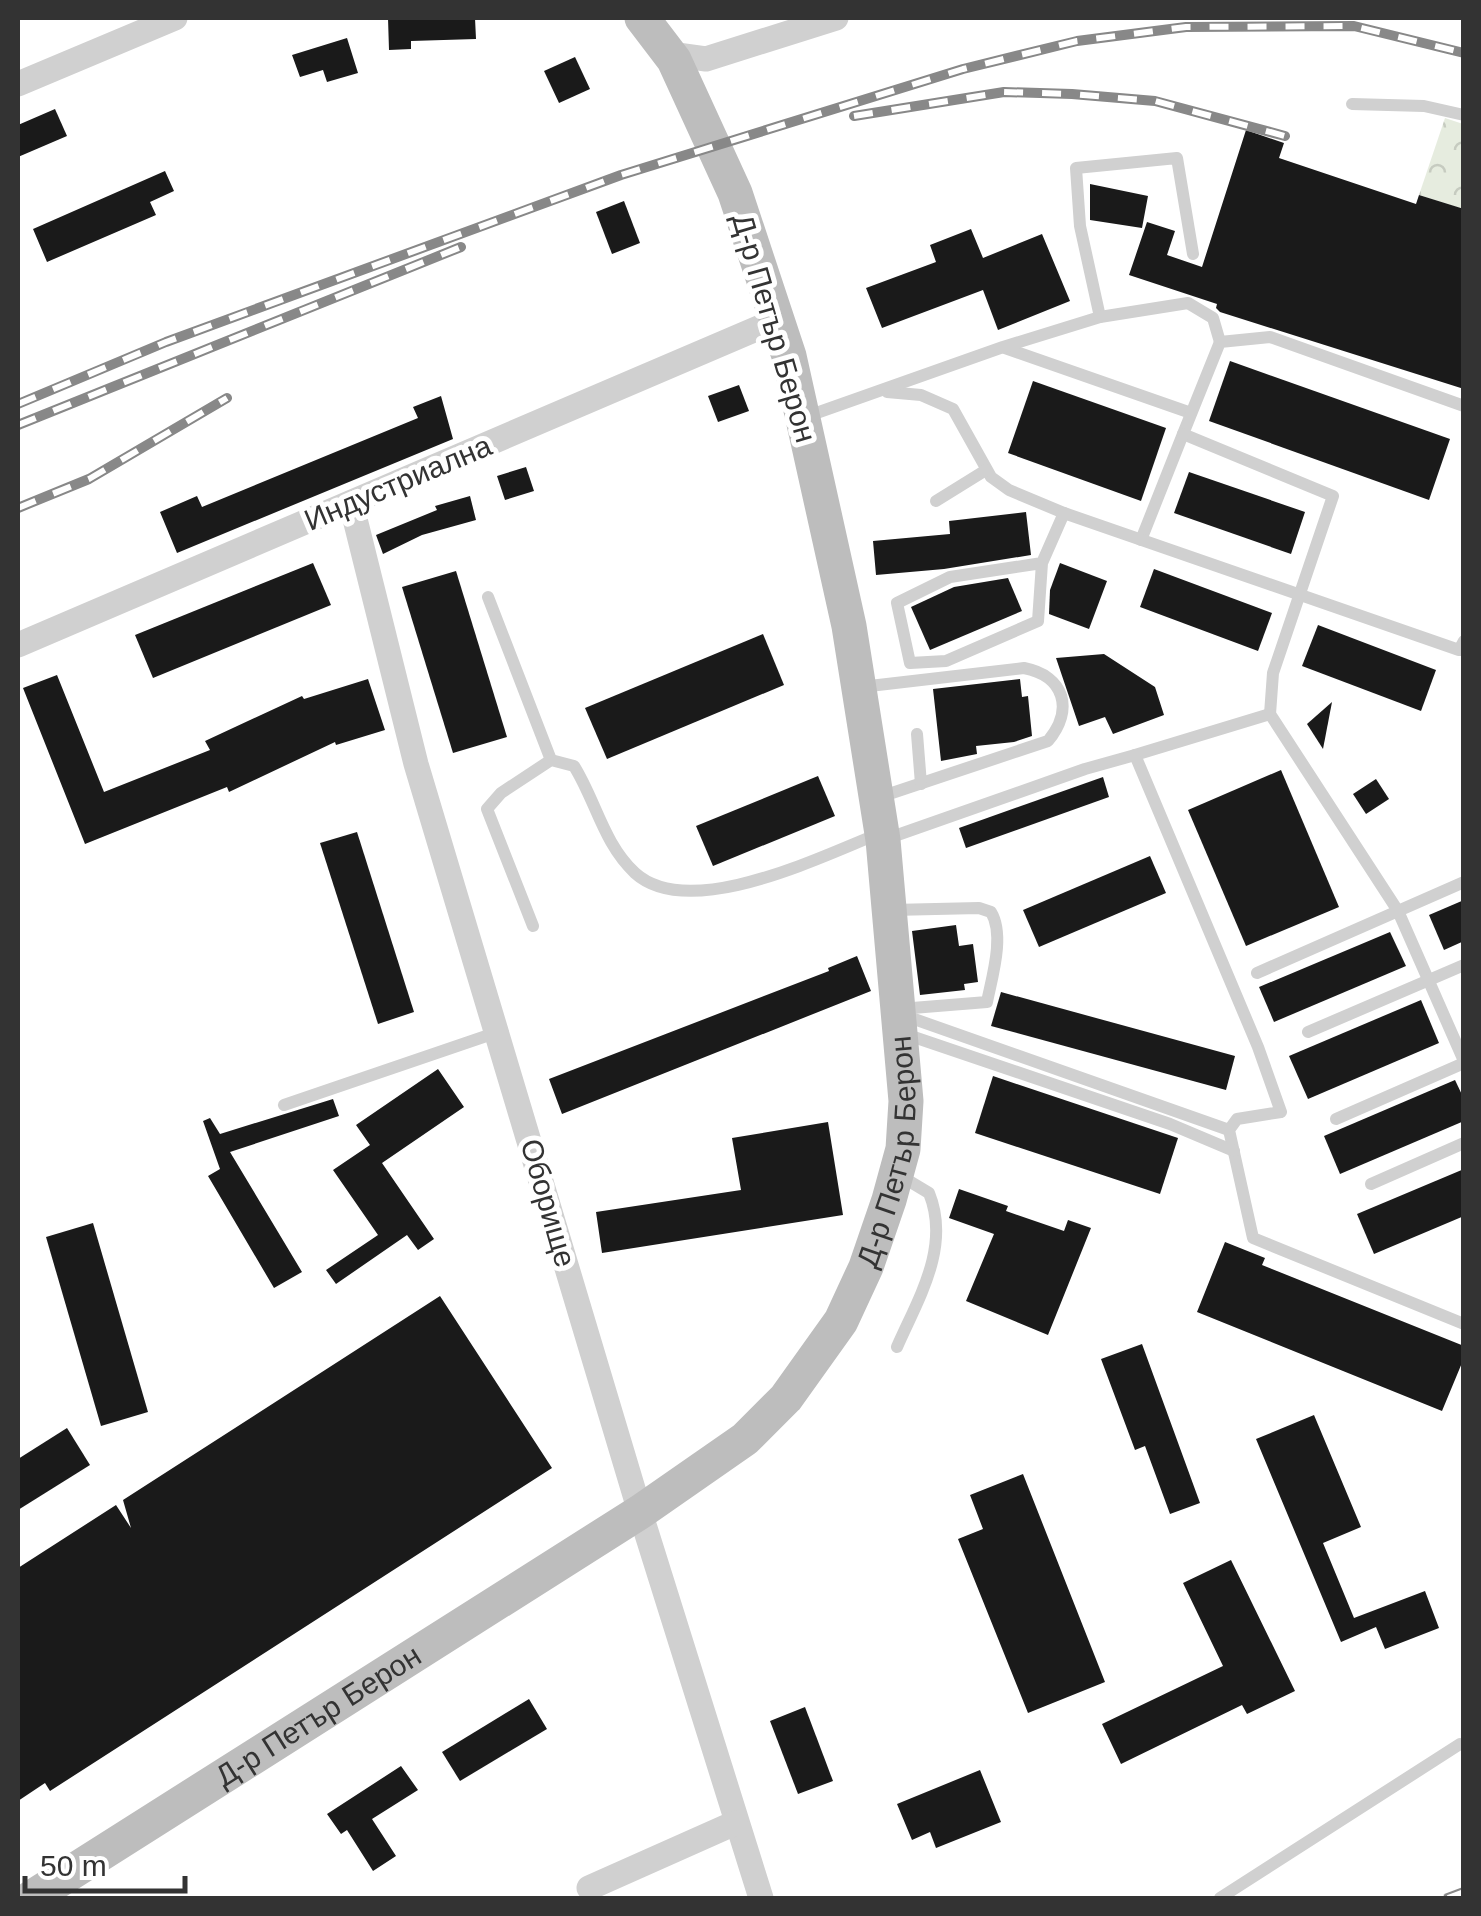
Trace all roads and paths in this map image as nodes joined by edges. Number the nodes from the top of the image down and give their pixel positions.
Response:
1 (172, 18) edge
2 (642, 18) edge
3 (836, 18) edge
4 (670, 54) junction
5 (18, 85) edge
6 (1352, 104) dead end
7 (1464, 115) edge
8 (1193, 254) dead end
9 (1100, 317) junction
10 (778, 320) junction
11 (1220, 342) junction
12 (1003, 348) junction
13 (880, 391) junction
14 (1464, 406) edge
15 (1192, 412) junction
16 (803, 418) junction
17 (1183, 434) junction
18 (986, 470) junction
19 (936, 501) dead end
20 (351, 503) junction
21 (1064, 513) junction
22 (1141, 540) junction
23 (1042, 563) junction
24 (1300, 595) junction
25 (488, 596) dead end
26 (1464, 641) edge
27 (18, 645) edge
28 (859, 687) junction
29 (1270, 714) junction
30 (917, 734) dead end
31 (1135, 755) junction
32 (552, 760) junction
33 (921, 784) junction
34 (881, 824) junction
35 (1464, 882) edge
36 (889, 910) junction
37 (1398, 911) junction
38 (534, 926) dead end
39 (1464, 965) edge
40 (1257, 973) dead end
41 (1428, 980) junction
42 (898, 1018) junction
43 (498, 1032) junction
44 (1308, 1032) dead end
45 (1464, 1062) edge
46 (284, 1105) dead end
47 (1336, 1118) dead end
48 (1230, 1130) junction
49 (1464, 1143) edge
50 (1234, 1151) junction
51 (896, 1174) junction
52 (1370, 1184) dead end
53 (1464, 1324) edge
54 (897, 1347) dead end
55 (640, 1512) junction
56 (1460, 1744) dead end
57 (735, 1823) junction
58 (589, 1888) dead end
59 (31, 1898) edge
60 (761, 1898) edge
61 (1220, 1898) edge

1 - 5 street
2 - 4 street, Д-р Петър Берон
3 - 4 street
4 - 10 street, Д-р Петър Берон
6 - 7 lane
8 - 9 lane
9 - 11 lane
9 - 12 lane
10 - 16 street, Д-р Петър Берон
10 - 20 street, Индустриална
11 - 14 lane
11 - 15 lane
12 - 13 lane
12 - 15 lane
13 - 16 lane
13 - 18 lane
15 - 17 lane
16 - 28 street, Д-р Петър Берон
17 - 22 lane
17 - 24 lane
18 - 19 lane
18 - 21 lane
20 - 27 street, Индустриална
20 - 43 street, Оборище
21 - 22 lane
21 - 23 lane
22 - 24 lane
23 - 23 lane
24 - 26 lane
24 - 29 lane
25 - 32 lane
28 - 33 lane
28 - 34 street, Д-р Петър Берон
29 - 31 lane
29 - 37 lane
30 - 33 lane
31 - 34 lane
31 - 48 lane
32 - 34 lane
32 - 38 lane
33 - 34 lane
34 - 36 street, Д-р Петър Берон
35 - 37 lane
36 - 42 street, Д-р Петър Берон
36 - 42 lane
37 - 40 lane
37 - 41 lane
39 - 41 lane
41 - 44 lane
41 - 45 lane
42 - 48 lane
42 - 50 lane
42 - 51 street, Д-р Петър Берон
43 - 46 lane
43 - 55 street, Оборище
45 - 47 lane
48 - 50 lane
49 - 52 lane
50 - 53 lane
51 - 54 lane
51 - 55 street, Д-р Петър Берон
55 - 57 street, Оборище
55 - 59 street, Д-р Петър Берон
56 - 61 lane
57 - 58 street
57 - 60 street, Оборище

